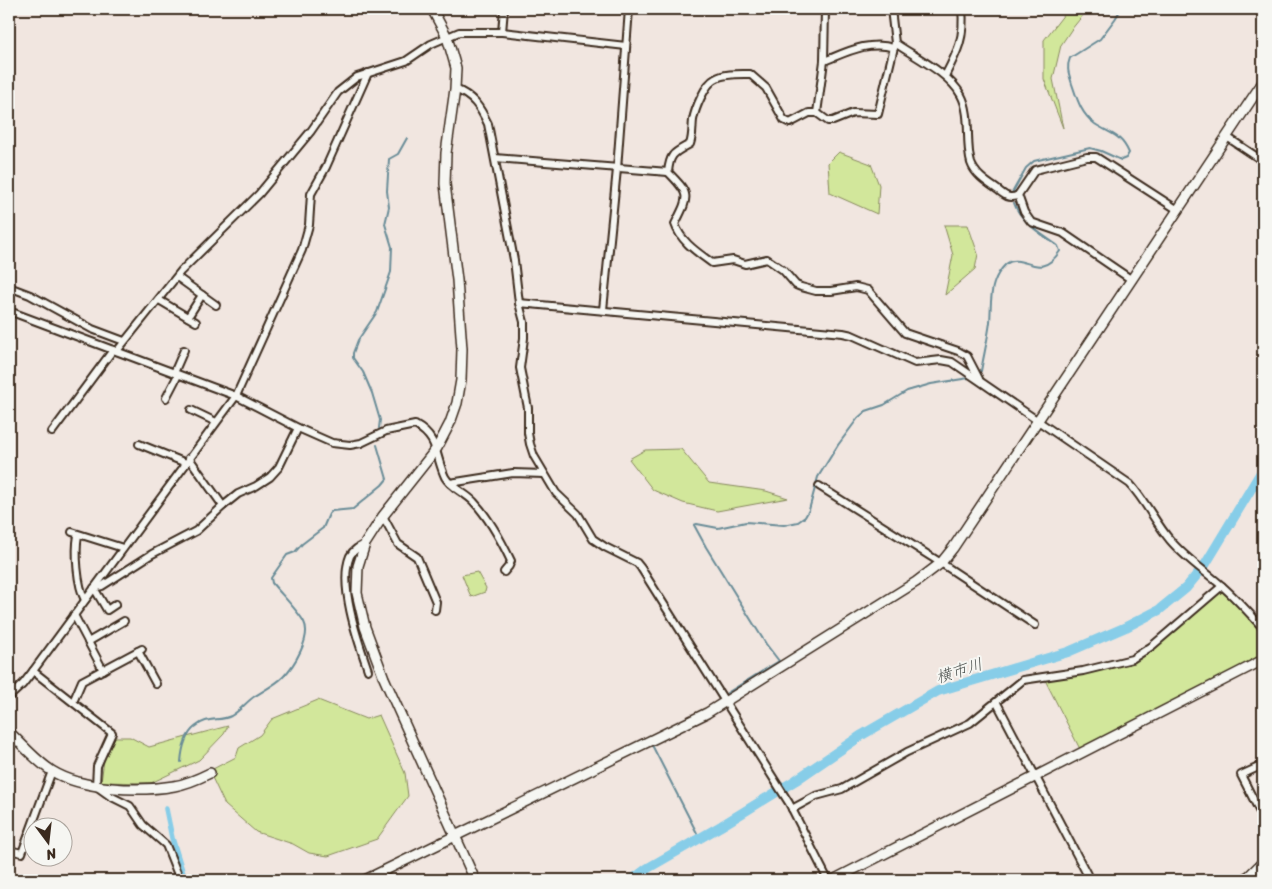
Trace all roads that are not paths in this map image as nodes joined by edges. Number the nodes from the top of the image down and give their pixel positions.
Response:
1 (432, 9) edge
2 (504, 9) edge
3 (629, 9) edge
4 (825, 9) edge
5 (890, 9) edge
6 (962, 9) edge
7 (502, 32) junction
8 (447, 37) junction
9 (894, 45) junction
10 (626, 46) junction
11 (824, 61) junction
12 (368, 73) junction
13 (944, 76) junction
14 (1263, 82) edge
15 (455, 89) junction
16 (817, 113) junction
17 (1227, 137) junction
18 (495, 158) junction
19 (1263, 160) edge
20 (617, 169) junction
21 (668, 172) junction
22 (1018, 195) junction
23 (1178, 210) junction
24 (177, 277) junction
25 (1132, 280) junction
26 (9, 287) edge
27 (202, 295) junction
28 (159, 300) junction
29 (519, 303) junction
30 (216, 305) dead end
31 (9, 310) edge
32 (603, 310) junction
33 (188, 317) junction
34 (196, 322) dead end
35 (124, 341) junction
36 (115, 350) junction
37 (184, 350) dead end
38 (176, 374) junction
39 (980, 380) junction
40 (236, 396) junction
41 (166, 398) dead end
42 (191, 410) dead end
43 (216, 422) junction
44 (1037, 422) junction
45 (298, 428) junction
46 (52, 432) dead end
47 (140, 444) dead end
48 (437, 448) junction
49 (188, 461) junction
50 (544, 474) junction
51 (450, 483) junction
52 (819, 486) dead end
53 (223, 506) junction
54 (383, 516) junction
55 (365, 544) junction
56 (123, 548) junction
57 (941, 563) junction
58 (504, 572) dead end
59 (1220, 585) junction
60 (94, 588) junction
61 (85, 600) junction
62 (116, 604) dead end
63 (434, 610) dead end
64 (74, 614) junction
65 (124, 621) dead end
66 (1035, 625) dead end
67 (1263, 628) edge
68 (88, 642) junction
69 (1263, 660) edge
70 (103, 670) junction
71 (368, 670) dead end
72 (34, 671) junction
73 (156, 684) dead end
74 (9, 698) edge
75 (726, 701) junction
76 (73, 702) junction
77 (997, 703) junction
78 (9, 732) edge
79 (1263, 764) edge
80 (52, 771) junction
81 (210, 774) dead end
82 (1036, 776) junction
83 (96, 786) junction
84 (791, 806) junction
85 (1263, 818) edge
86 (456, 836) junction
87 (9, 850) edge
88 (1262, 865) edge
89 (180, 880) edge
90 (365, 880) edge
91 (475, 880) edge
92 (828, 880) edge
93 (833, 880) edge
94 (1090, 880) edge
95 (1242, 880) edge
96 (1262, 880) edge

1 - 8 street
2 - 7 street
3 - 10 street
4 - 11 street
5 - 9 street
6 - 13 street
7 - 8 street
7 - 10 street
8 - 12 street
8 - 15 street
9 - 11 street
9 - 13 street
9 - 16 street
10 - 20 street
11 - 16 street
12 - 24 street
12 - 40 street
13 - 22 street
14 - 17 street
15 - 18 street
15 - 48 street
16 - 21 street
17 - 19 street
17 - 23 street
18 - 20 street
18 - 29 street
20 - 21 street
20 - 32 street
21 - 39 street
22 - 23 street
22 - 25 street
23 - 25 street
24 - 27 street
24 - 28 street
25 - 44 street
26 - 35 street
27 - 30 street
27 - 33 street
28 - 33 street
28 - 35 street
29 - 32 street
29 - 50 street
31 - 36 street
32 - 39 street
33 - 34 street
35 - 36 street
36 - 38 street
36 - 46 street
37 - 38 street
38 - 40 street
38 - 41 street
39 - 44 street
40 - 43 street
40 - 45 street
42 - 43 street
43 - 49 street
44 - 57 street
44 - 59 street
45 - 48 street
45 - 53 street
47 - 49 street
48 - 51 street
48 - 54 street
49 - 53 street
49 - 56 street
50 - 51 street
50 - 75 street
51 - 58 street
52 - 57 street
53 - 60 street
54 - 55 street
54 - 63 street
55 - 71 street
55 - 86 street
56 - 60 street
56 - 61 street
57 - 66 street
57 - 75 street
59 - 67 street
59 - 77 street
60 - 61 street
60 - 62 street
61 - 64 street
64 - 68 street
64 - 72 street
65 - 68 street
68 - 70 street
69 - 82 street
70 - 73 street
70 - 76 street
72 - 74 street
72 - 76 street
75 - 84 street
75 - 86 street
76 - 83 street
77 - 82 street
77 - 84 street
78 - 80 street
79 - 85 street
80 - 83 street
80 - 87 street
81 - 83 street
82 - 93 street
82 - 94 street
83 - 89 street
84 - 92 street
86 - 90 street
86 - 91 street
88 - 95 street
88 - 96 street

